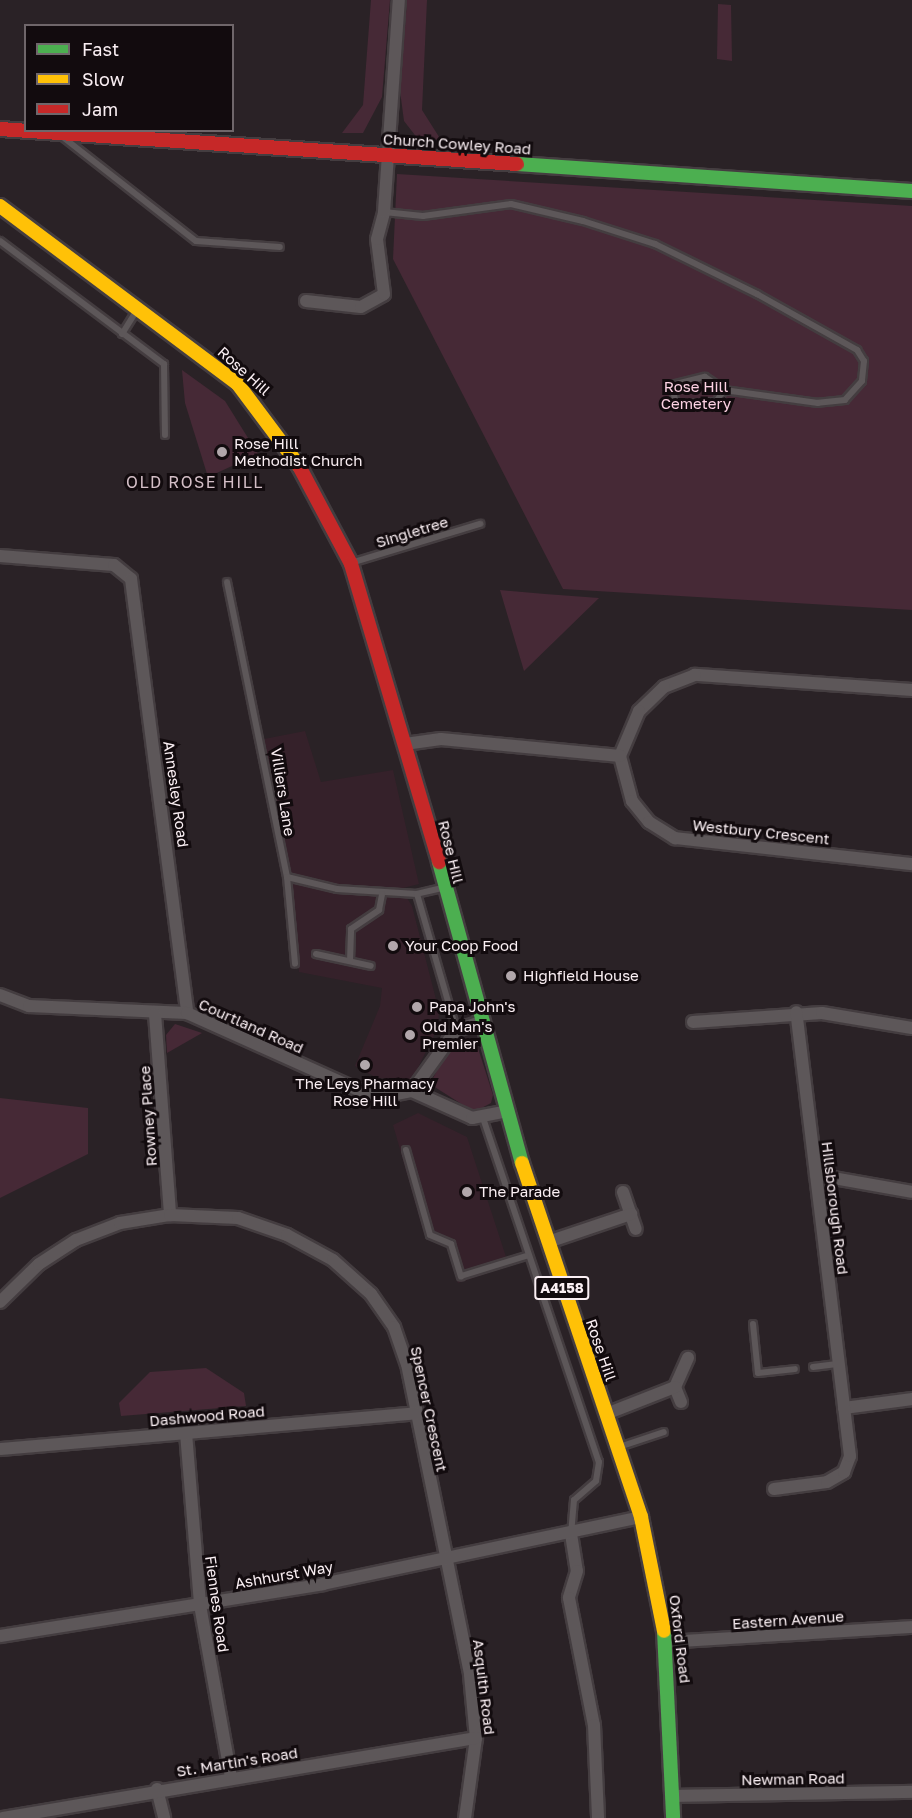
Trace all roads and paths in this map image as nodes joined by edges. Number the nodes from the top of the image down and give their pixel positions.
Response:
1 (399, 0) edge
2 (0, 129) edge
3 (24, 131) edge
4 (43, 132) edge
5 (57, 133) junction
6 (387, 156) junction
7 (912, 191) edge
8 (0, 206) edge
9 (384, 212) junction
10 (0, 241) edge
11 (280, 247) dead end
12 (306, 301) dead end
13 (139, 308) junction
14 (122, 334) junction
15 (724, 390) junction
16 (165, 435) dead end
17 (480, 524) dead end
18 (0, 556) edge
19 (351, 564) junction
20 (227, 582) dead end
21 (912, 690) edge
22 (405, 744) junction
23 (620, 756) junction
24 (912, 864) edge
25 (288, 878) junction
26 (444, 888) junction
27 (382, 894) junction
28 (417, 894) junction
29 (316, 954) dead end
30 (350, 961) junction
31 (296, 964) dead end
32 (370, 966) dead end
33 (0, 995) edge
34 (796, 1012) junction
35 (187, 1013) junction
36 (155, 1014) junction
37 (481, 1022) junction
38 (693, 1022) dead end
39 (912, 1028) edge
40 (456, 1030) junction
41 (412, 1091) junction
42 (507, 1111) junction
43 (483, 1118) junction
44 (406, 1150) dead end
45 (816, 1175) junction
46 (623, 1192) dead end
47 (912, 1192) edge
48 (631, 1214) junction
49 (170, 1215) junction
50 (636, 1229) dead end
51 (548, 1242) junction
52 (526, 1256) junction
53 (0, 1302) edge
54 (753, 1324) dead end
55 (688, 1358) dead end
56 (840, 1364) junction
57 (813, 1367) dead end
58 (795, 1369) dead end
59 (675, 1387) junction
60 (912, 1400) edge
61 (681, 1402) dead end
62 (844, 1408) junction
63 (416, 1413) junction
64 (606, 1414) junction
65 (664, 1432) dead end
66 (186, 1433) junction
67 (618, 1447) junction
68 (0, 1449) edge
69 (625, 1469) joint
70 (774, 1489) dead end
71 (641, 1517) junction
72 (571, 1533) junction
73 (446, 1560) junction
74 (200, 1605) junction
75 (912, 1627) edge
76 (0, 1636) edge
77 (666, 1642) junction
78 (476, 1738) junction
79 (231, 1778) junction
80 (157, 1789) junction
81 (912, 1792) edge
82 (675, 1796) junction
83 (3, 1818) edge
84 (164, 1818) edge
85 (465, 1818) edge
86 (598, 1818) edge
87 (673, 1818) edge

1 - 6 street
2 - 3 main road, Church Cowley Road
4 - 5 main road, Church Cowley Road
5 - 6 main road, Church Cowley Road
5 - 11 lane
6 - 7 main road, Church Cowley Road
6 - 9 street
8 - 13 main road, Rose Hill / A4158
9 - 12 street
9 - 15 lane
10 - 14 lane
13 - 14 lane
13 - 19 main road, Rose Hill / A4158
14 - 16 lane
15 - 15 lane
17 - 19 lane, Singletree
18 - 35 street, Annesley Road
19 - 22 main road, Rose Hill / A4158
20 - 25 lane, Villiers Lane
21 - 23 street
22 - 23 street
22 - 26 main road, Rose Hill / A4158
23 - 24 street, Westbury Crescent
25 - 27 lane
25 - 31 lane, Villiers Lane
26 - 28 lane
26 - 37 main road, Rose Hill / A4158
27 - 28 lane
27 - 30 lane
28 - 40 lane
29 - 30 lane
30 - 32 lane
33 - 36 street, Courtland Road
34 - 38 street
34 - 39 street
34 - 45 street, Hillsborough Road
35 - 36 street, Courtland Road
35 - 41 street, Courtland Road
36 - 49 street, Rowney Place
37 - 40 street
37 - 42 main road, Rose Hill / A4158
40 - 41 street
41 - 43 street
42 - 43 street
42 - 51 main road, Rose Hill / A4158
43 - 52 lane
44 - 52 lane
45 - 47 street
45 - 56 street, Hillsborough Road
46 - 48 street
48 - 50 street
48 - 51 street
49 - 53 street, Spencer Crescent
49 - 63 street, Spencer Crescent
51 - 64 main road, Rose Hill / A4158
52 - 72 lane
54 - 58 lane
55 - 59 street
56 - 57 lane
56 - 62 street, Hillsborough Road
59 - 61 street
59 - 64 street
60 - 62 street
62 - 70 street, Hillsborough Road
63 - 66 street, Dashwood Road
63 - 73 street, Spencer Crescent
64 - 67 main road, Rose Hill / A4158
65 - 67 lane
66 - 68 street, Dashwood Road
66 - 74 street, Fiennes Road
67 - 69 main road, Rose Hill / A4158
69 - 71 main road, Oxford Road / A4158
71 - 72 street, Ashhurst Way
71 - 77 main road, Oxford Road / A4158
72 - 73 street, Ashhurst Way
72 - 86 street
73 - 74 street, Ashhurst Way
73 - 78 street, Asquith Road
74 - 76 street, Ashhurst Way
74 - 79 street, Fiennes Road
75 - 77 street, Eastern Avenue
77 - 82 main road, Oxford Road / A4158
78 - 79 street, St. Martin's Road
78 - 85 street, Asquith Road
79 - 80 street, St. Martin's Road
80 - 83 street, St. Martin's Road
80 - 84 street
81 - 82 street, Newman Road
82 - 87 main road, Oxford Road / A4158

